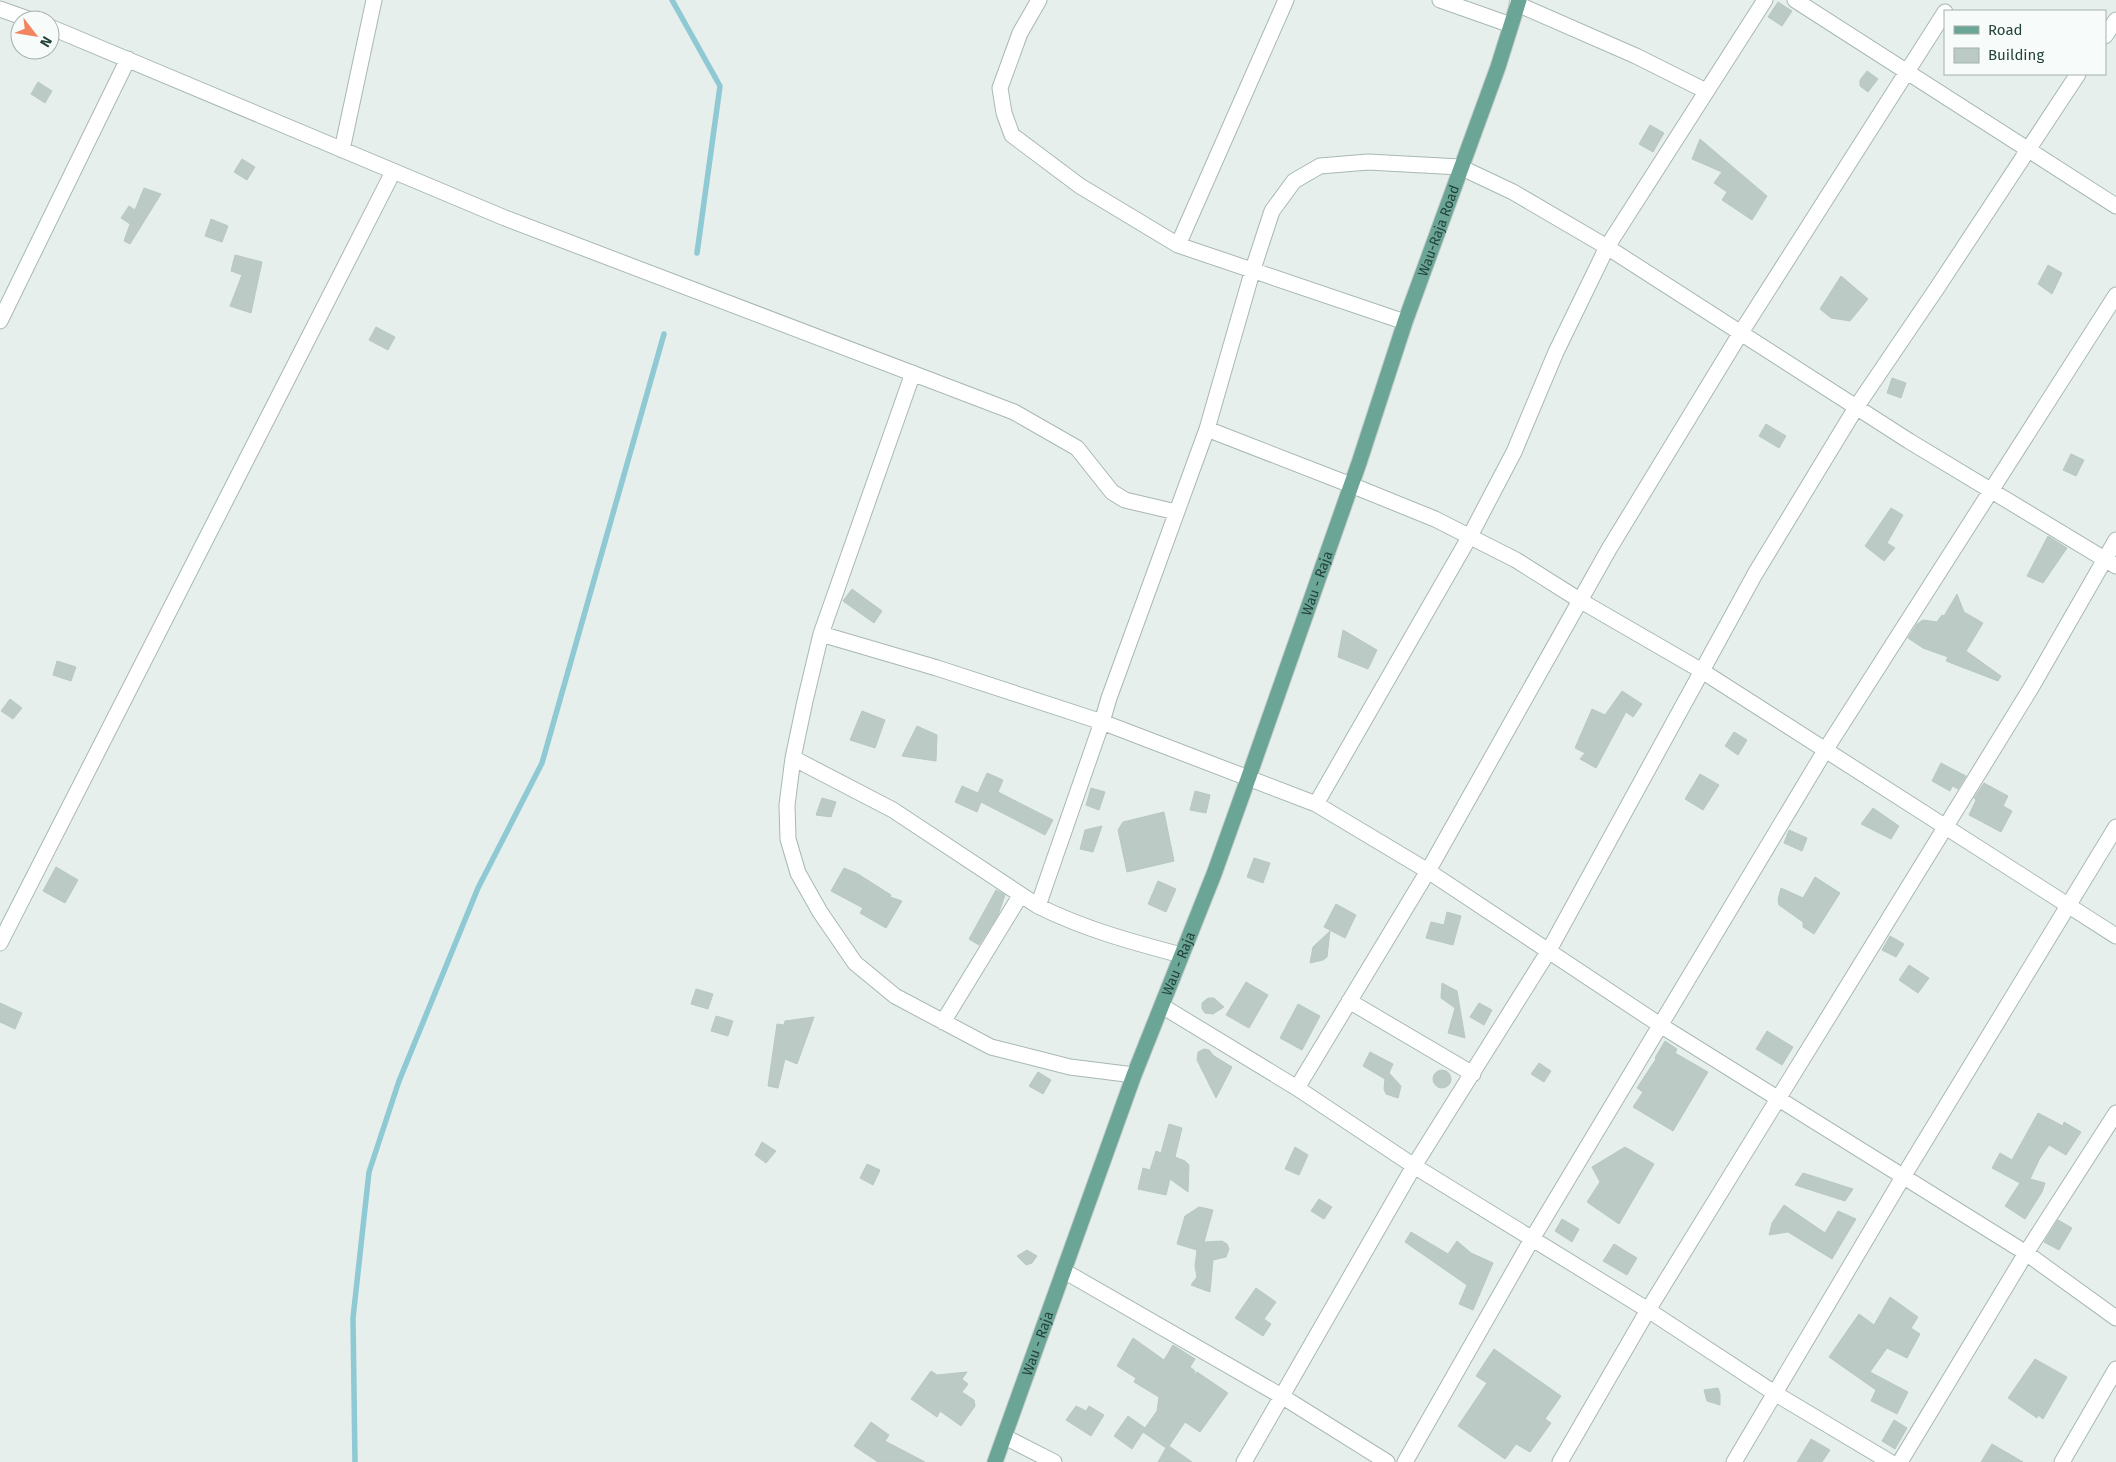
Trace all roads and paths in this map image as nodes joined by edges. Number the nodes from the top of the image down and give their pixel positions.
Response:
1 (373, 0) edge
2 (1040, 0) edge
3 (1286, 0) edge
4 (1440, 0) edge
5 (1765, 0) edge
6 (1795, 0) edge
7 (1518, 2) edge
8 (1944, 14) edge
9 (2116, 20) edge
10 (1511, 25) junction
11 (60, 31) edge
12 (2106, 35) edge
13 (128, 60) junction
14 (1908, 71) junction
15 (2077, 75) edge
16 (1706, 90) junction
17 (2028, 148) junction
18 (342, 150) junction
19 (1460, 167) junction
20 (393, 172) junction
21 (2116, 206) edge
22 (1178, 245) junction
23 (1607, 247) junction
24 (1253, 269) junction
25 (2116, 295) edge
26 (0, 321) edge
27 (1405, 322) junction
28 (1740, 334) junction
29 (913, 373) junction
30 (1856, 406) junction
31 (1207, 429) junction
32 (1359, 463) joint
33 (1351, 485) junction
34 (1991, 490) junction
35 (1176, 512) junction
36 (1470, 536) junction
37 (2116, 540) edge
38 (2110, 562) edge
39 (1581, 601) junction
40 (821, 634) junction
41 (1702, 671) junction
42 (1102, 722) junction
43 (1826, 749) junction
44 (793, 758) junction
45 (1248, 779) junction
46 (1316, 804) junction
47 (1945, 826) junction
48 (2116, 827) edge
49 (1428, 871) junction
50 (1020, 896) junction
51 (2069, 905) junction
52 (1038, 906) junction
53 (2116, 936) edge
54 (0, 944) edge
55 (1548, 952) junction
56 (1181, 955) junction
57 (1349, 1001) junction
58 (1162, 1006) junction
59 (942, 1022) junction
60 (1660, 1025) junction
61 (1473, 1074) junction
62 (1134, 1075) junction
63 (1297, 1088) junction
64 (1778, 1100) junction
65 (2116, 1113) edge
66 (1414, 1166) junction
67 (1903, 1177) junction
68 (1532, 1239) junction
69 (2026, 1253) junction
70 (1064, 1271) junction
71 (1648, 1310) junction
72 (2116, 1318) edge
73 (2116, 1369) edge
74 (1776, 1394) junction
75 (1283, 1397) junction
76 (1005, 1437) junction
77 (995, 1462) edge
78 (1054, 1462) edge
79 (1244, 1462) edge
80 (1387, 1462) edge
81 (1405, 1462) edge
82 (1560, 1462) edge
83 (1734, 1462) edge
84 (1890, 1462) edge
85 (1900, 1462) edge
86 (2062, 1462) edge

1 - 18 street
2 - 22 street
3 - 22 street
4 - 10 street
5 - 16 street
6 - 14 street
7 - 10 main road, Wau-Raja Road
7 - 16 street
8 - 14 street
9 - 12 street
10 - 19 main road, Wau-Raja Road
11 - 13 street
13 - 18 street
13 - 26 street
14 - 17 street
14 - 28 street
15 - 17 street
16 - 23 street
17 - 21 street
17 - 30 street
18 - 20 street
19 - 23 street
19 - 24 street
19 - 27 main road, Wau-Raja Road
20 - 29 street
20 - 54 street
22 - 24 street
23 - 28 street
23 - 36 street
24 - 27 street
24 - 31 street
25 - 34 street
27 - 32 main road, Wau-Raja Road
28 - 30 street
28 - 39 street
29 - 35 street
29 - 40 street
30 - 34 street
30 - 41 street
31 - 33 street
31 - 35 street
32 - 33 main road, Wau - Raja
33 - 36 street
33 - 45 main road, Wau - Raja
34 - 38 street
34 - 43 street
35 - 42 street
36 - 39 street
36 - 46 street
37 - 38 street
38 - 47 street
39 - 41 street
39 - 49 street
40 - 42 street
40 - 44 street
41 - 43 street
41 - 55 street
42 - 45 street
42 - 52 street
43 - 47 street
43 - 60 street
44 - 50 street
44 - 59 street
45 - 46 street
45 - 56 main road, Wau - Raja
46 - 49 street
47 - 51 street
47 - 64 street
48 - 51 street
49 - 55 street
49 - 57 street
50 - 52 street
50 - 59 street
51 - 53 street
51 - 67 street
52 - 56 street
55 - 60 street
55 - 61 street
56 - 58 main road, Wau - Raja
57 - 61 street
57 - 63 street
58 - 62 main road, Wau - Raja
58 - 63 street
59 - 62 street
60 - 64 street
60 - 68 street
61 - 66 street
62 - 70 main road, Wau - Raja
63 - 66 street
64 - 67 street
64 - 71 street
65 - 69 street
66 - 68 street
66 - 75 street
67 - 69 street
67 - 74 street
68 - 71 street
68 - 81 street
69 - 72 street
69 - 85 street
70 - 75 street
70 - 76 main road, Wau - Raja
71 - 74 street
71 - 82 street
73 - 86 street
74 - 83 street
74 - 84 street
75 - 79 street
75 - 80 street
76 - 77 main road, Wau - Raja
76 - 78 street

